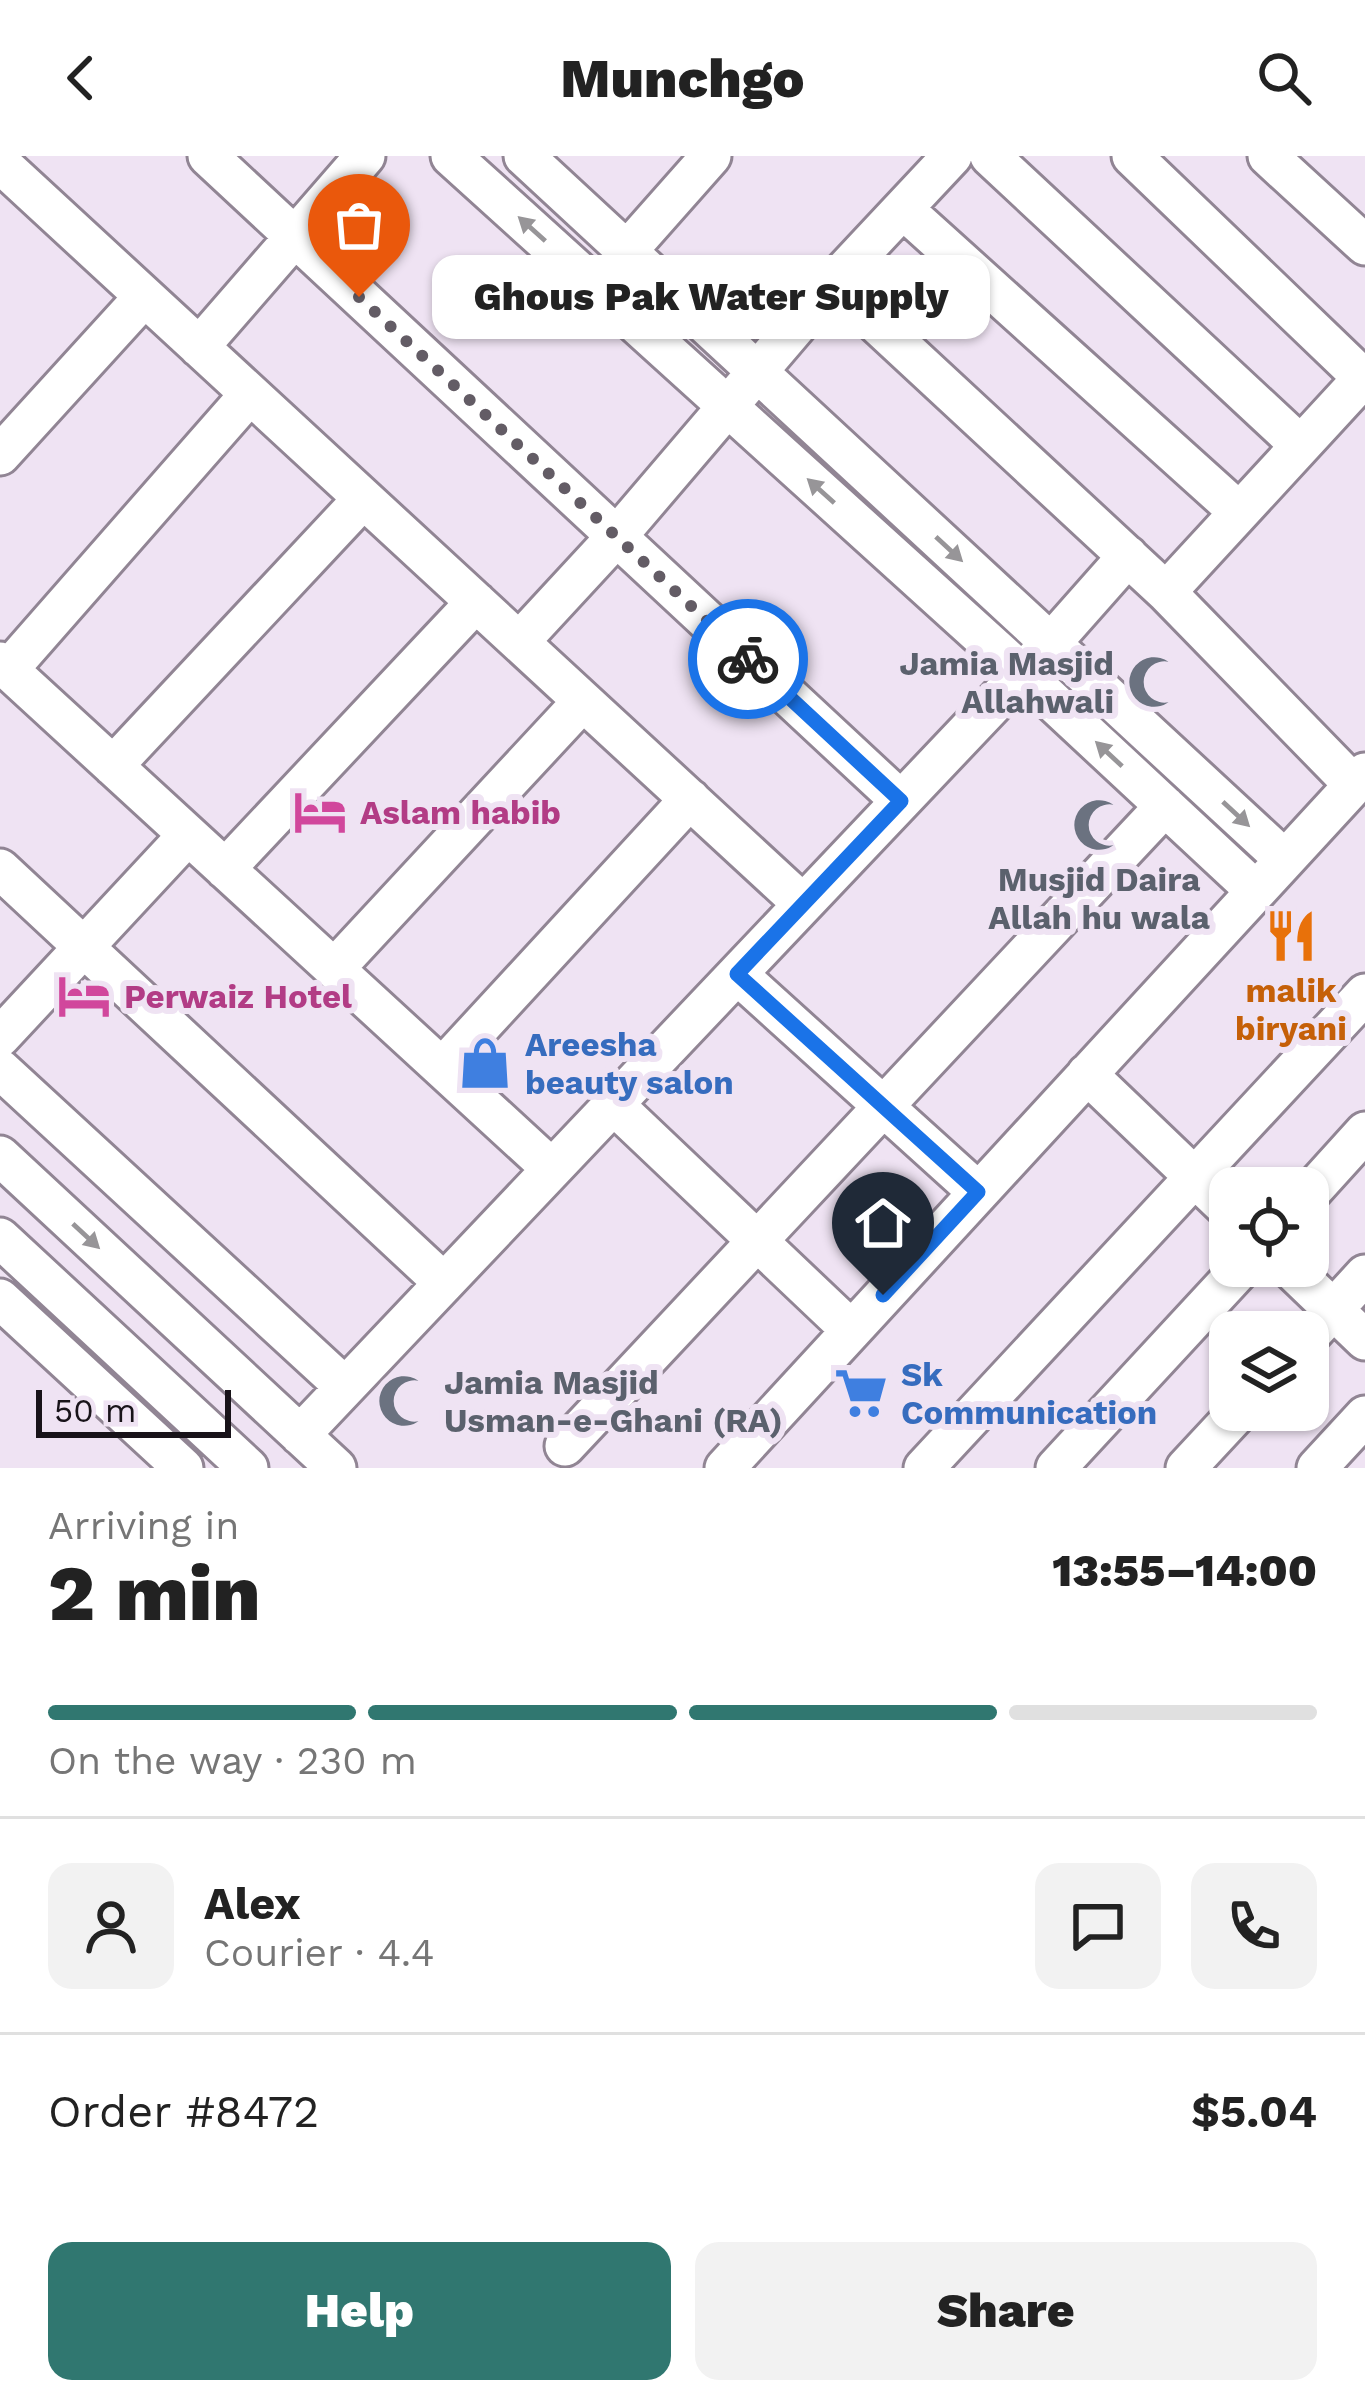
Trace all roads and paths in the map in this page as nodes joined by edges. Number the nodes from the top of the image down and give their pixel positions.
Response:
1 (208, 156) edge
2 (365, 156) edge
3 (452, 156) edge
4 (524, 156) edge
5 (711, 156) edge
6 (952, 156) edge
7 (989, 156) edge
8 (1132, 156) edge
9 (1268, 156) edge
10 (0, 164) edge
11 (903, 209) junction
12 (294, 237) junction
13 (1365, 244) edge
14 (627, 251) junction
15 (833, 283) junction
16 (144, 297) junction
17 (199, 347) junction
18 (756, 372) junction
19 (1364, 377) edge
20 (250, 394) junction
21 (728, 407) junction
22 (1300, 445) junction
23 (0, 455) edge
24 (363, 499) junction
25 (1239, 512) junction
26 (617, 536) junction
27 (1128, 556) junction
28 (1166, 592) junction
29 (476, 602) junction
30 (519, 642) junction
31 (1051, 643) junction
32 (4, 666) edge
33 (1022, 673) junction
34 (583, 701) junction
35 (113, 766) junction
36 (1360, 779) edge
37 (689, 799) junction
38 (901, 801) junction
39 (1165, 806) junction
40 (188, 835) junction
41 (1285, 860) junction
42 (0, 868) edge
43 (225, 868) junction
44 (1256, 891) junction
45 (803, 904) junction
46 (84, 947) junction
47 (334, 969) junction
48 (737, 974) junction
49 (1365, 994) edge
50 (0, 1037) edge
51 (442, 1068) junction
52 (0, 1070) edge
53 (1087, 1075) junction
54 (613, 1104) junction
55 (885, 1107) junction
56 (1365, 1132) edge
57 (0, 1156) edge
58 (552, 1169) junction
59 (1329, 1172) edge
60 (1196, 1178) junction
61 (1209, 1191) edge
62 (978, 1192) junction
63 (0, 1238) edge
64 (759, 1242) junction
65 (1365, 1275) edge
66 (444, 1283) junction
67 (1224, 1287) edge
68 (0, 1299) edge
69 (1329, 1314) edge
70 (1329, 1326) edge
71 (851, 1330) junction
72 (1365, 1340) edge
73 (345, 1387) junction
74 (1365, 1416) edge
75 (1220, 1431) edge
76 (300, 1435) junction
77 (565, 1446) dead end
78 (184, 1468) edge
79 (248, 1468) edge
80 (336, 1468) edge
81 (725, 1468) edge
82 (924, 1468) edge
83 (1056, 1468) edge
84 (1186, 1468) edge
85 (1317, 1468) edge

1 - 12 street
2 - 12 street
21 -> 3 street
4 - 14 street
5 - 14 street
6 - 11 street
7 - 22 street
8 - 19 street
9 - 13 street
10 - 16 street
11 - 15 street
11 - 25 street
12 - 17 street
12 - 26 street
14 - 18 street
15 - 18 street
15 - 27 street
16 - 17 street
16 - 23 street
17 - 20 street
18 - 21 street
18 -> 31 street
19 - 22 street
20 - 24 street
20 - 32 street
21 - 26 street
33 -> 21 street
22 - 25 street
24 - 29 street
24 - 35 street
25 - 28 street
26 - 30 street
26 - 38 street
27 - 28 street
27 - 31 street
28 - 36 street
29 - 30 street
29 - 43 street
30 - 34 street
31 - 33 street
31 -> 41 street
32 - 35 street
33 - 38 street
39 -> 33 street
34 - 37 street
34 - 47 street
35 - 40 street
36 - 41 street
37 - 45 street
37 - 51 street
38 - 45 street
39 - 44 street
39 - 55 street
40 - 43 street
40 - 46 street
41 - 44 street
42 - 46 street
43 - 47 street
44 - 53 street
45 - 48 street
46 - 50 street
46 - 66 street
47 - 51 street
48 - 54 street
48 - 55 street
49 - 60 street
51 - 58 street
52 - 73 street
53 - 60 street
53 - 62 street
54 - 58 street
54 - 64 street
55 - 62 street
55 - 64 street
56 - 59 street
57 -> 76 street
58 - 66 street
60 - 61 street
60 - 82 street
62 - 71 street
63 - 79 street
64 - 71 street
64 - 77 street
65 - 69 street
66 - 73 street
67 - 83 street
68 - 78 street
70 - 72 street
71 - 81 street
73 - 76 street
74 - 85 street
75 - 84 street
76 - 80 street

